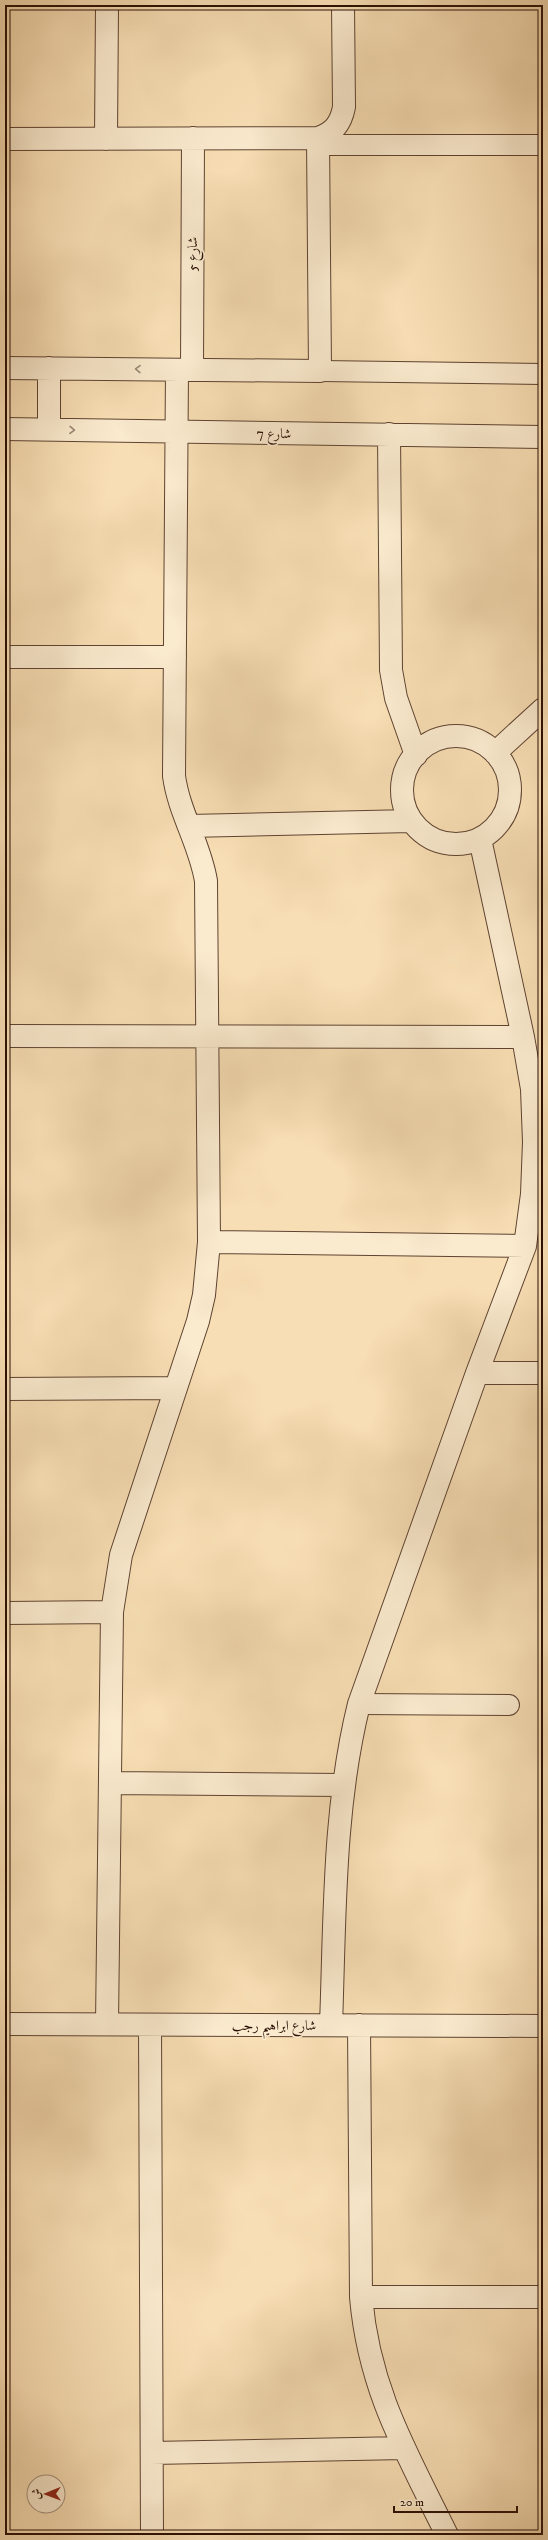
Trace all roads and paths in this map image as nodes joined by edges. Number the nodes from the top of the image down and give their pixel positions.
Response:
1 (107, 5) edge
2 (343, 5) edge
3 (193, 138) junction
4 (5, 139) edge
5 (106, 139) junction
6 (318, 142) junction
7 (543, 145) edge
8 (5, 368) edge
9 (49, 368) junction
10 (184, 370) junction
11 (320, 371) junction
12 (543, 374) edge
13 (5, 429) edge
14 (50, 429) junction
15 (176, 431) junction
16 (389, 434) junction
17 (543, 437) edge
18 (5, 657) edge
19 (175, 657) junction
20 (543, 709) edge
21 (495, 753) junction
22 (416, 755) junction
23 (411, 821) junction
24 (189, 826) junction
25 (480, 839) junction
26 (5, 1036) edge
27 (207, 1036) junction
28 (523, 1037) junction
29 (538, 1194) edge
30 (210, 1242) junction
31 (525, 1246) junction
32 (477, 1372) junction
33 (543, 1373) edge
34 (176, 1388) junction
35 (5, 1389) edge
36 (112, 1612) junction
37 (5, 1613) edge
38 (359, 1704) junction
39 (508, 1705) dead end
40 (110, 1783) junction
41 (342, 1785) junction
42 (5, 2024) edge
43 (107, 2024) junction
44 (150, 2025) junction
45 (331, 2025) junction
46 (359, 2025) junction
47 (543, 2026) edge
48 (361, 2297) junction
49 (543, 2297) edge
50 (404, 2448) junction
51 (152, 2453) junction
52 (152, 2535) edge
53 (447, 2535) edge

1 - 5 street
2 - 6 street
3 - 5 street
3 - 6 street
3 - 10 street, شارع 5
4 - 5 street
6 - 7 lane
6 - 11 street
8 - 9 street
10 -> 9 street
9 - 14 street
10 - 11 street
10 - 15 street, شارع 5
11 - 12 lane
13 - 14 street, شارع 7
14 -> 15 street, شارع 7
15 - 16 street, شارع 7
15 - 19 street, شارع 5
16 - 17 street, شارع 7
16 - 22 street
18 - 19 street
19 - 24 street, شارع 5
20 - 21 street
21 - 22 street
21 - 25 street
22 - 23 street
23 - 24 street
23 - 25 street
24 - 27 street, شارع 5
25 - 28 street
26 - 27 street
27 - 28 street
27 - 30 street, شارع 5
28 - 29 street
29 - 31 street
30 - 31 street
30 - 34 street, شارع 5
31 - 32 street
32 - 33 street
32 - 38 street
34 - 35 street
34 - 36 street, شارع 5
36 - 37 street
36 - 40 street, شارع 5
38 - 39 lane
38 - 41 street
40 - 41 street
40 - 43 street, شارع 5
41 - 45 street
42 - 43 street, شارع ابراهيم رجب
43 - 44 street, شارع ابراهيم رجب
44 - 45 street, شارع ابراهيم رجب
44 - 51 street
45 - 46 street, شارع ابراهيم رجب
46 - 47 street, شارع ابراهيم رجب
46 - 48 street
48 - 49 street
48 - 50 street
50 - 51 street
50 - 53 street
51 - 52 street

